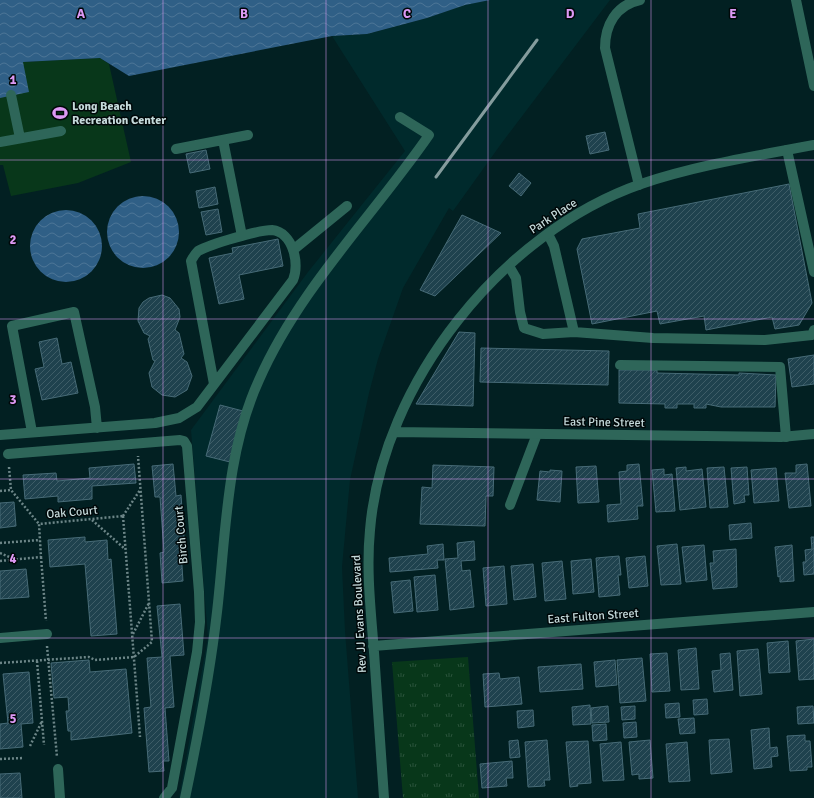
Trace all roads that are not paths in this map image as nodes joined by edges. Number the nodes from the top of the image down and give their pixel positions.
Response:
1 (640, 0) edge
2 (796, 0) edge
3 (814, 86) edge
4 (11, 95) dead end
5 (400, 116) dead end
6 (61, 131) dead end
7 (248, 135) dead end
8 (20, 138) junction
9 (223, 140) junction
10 (0, 142) edge
11 (814, 145) edge
12 (176, 149) dead end
13 (787, 150) junction
14 (639, 185) junction
15 (347, 206) dead end
16 (548, 234) junction
17 (242, 236) junction
18 (293, 250) junction
19 (509, 266) junction
20 (814, 272) edge
21 (814, 330) edge
22 (574, 332) junction
23 (620, 365) dead end
24 (214, 384) junction
25 (98, 428) junction
26 (32, 432) junction
27 (394, 432) junction
28 (0, 434) edge
29 (537, 434) junction
30 (814, 434) edge
31 (786, 437) junction
32 (8, 454) road end
33 (510, 506) dead end
34 (814, 612) edge
35 (47, 634) road end
36 (0, 638) edge
37 (373, 646) junction
38 (58, 769) road end
39 (60, 798) edge
40 (164, 798) edge
41 (185, 798) edge
42 (384, 798) edge

1 - 14 street
2 - 3 street
4 - 8 street
5 - 41 street
6 - 8 street
7 - 9 street
8 - 10 street
9 - 12 street
9 - 17 street
11 - 13 street, Park Place
13 - 14 street, Park Place
13 - 20 street
14 - 16 street, Park Place
15 - 18 street
16 - 19 street, Park Place
16 - 22 street
17 - 18 street
17 - 24 street
18 - 24 street
19 - 22 street
19 - 27 street, Park Place
21 - 22 street
23 - 31 street
24 - 25 street
25 - 26 street
25 - 26 street
26 - 28 street
27 - 29 street, East Pine Street
27 - 37 street, Rev JJ Evans Boulevard
29 - 31 street, East Pine Street
29 - 33 street
30 - 31 street, East Pine Street
32 - 40 street, Birch Court
34 - 37 street, East Fulton Street
35 - 36 street
37 - 42 street, Rev JJ Evans Boulevard
38 - 39 street

